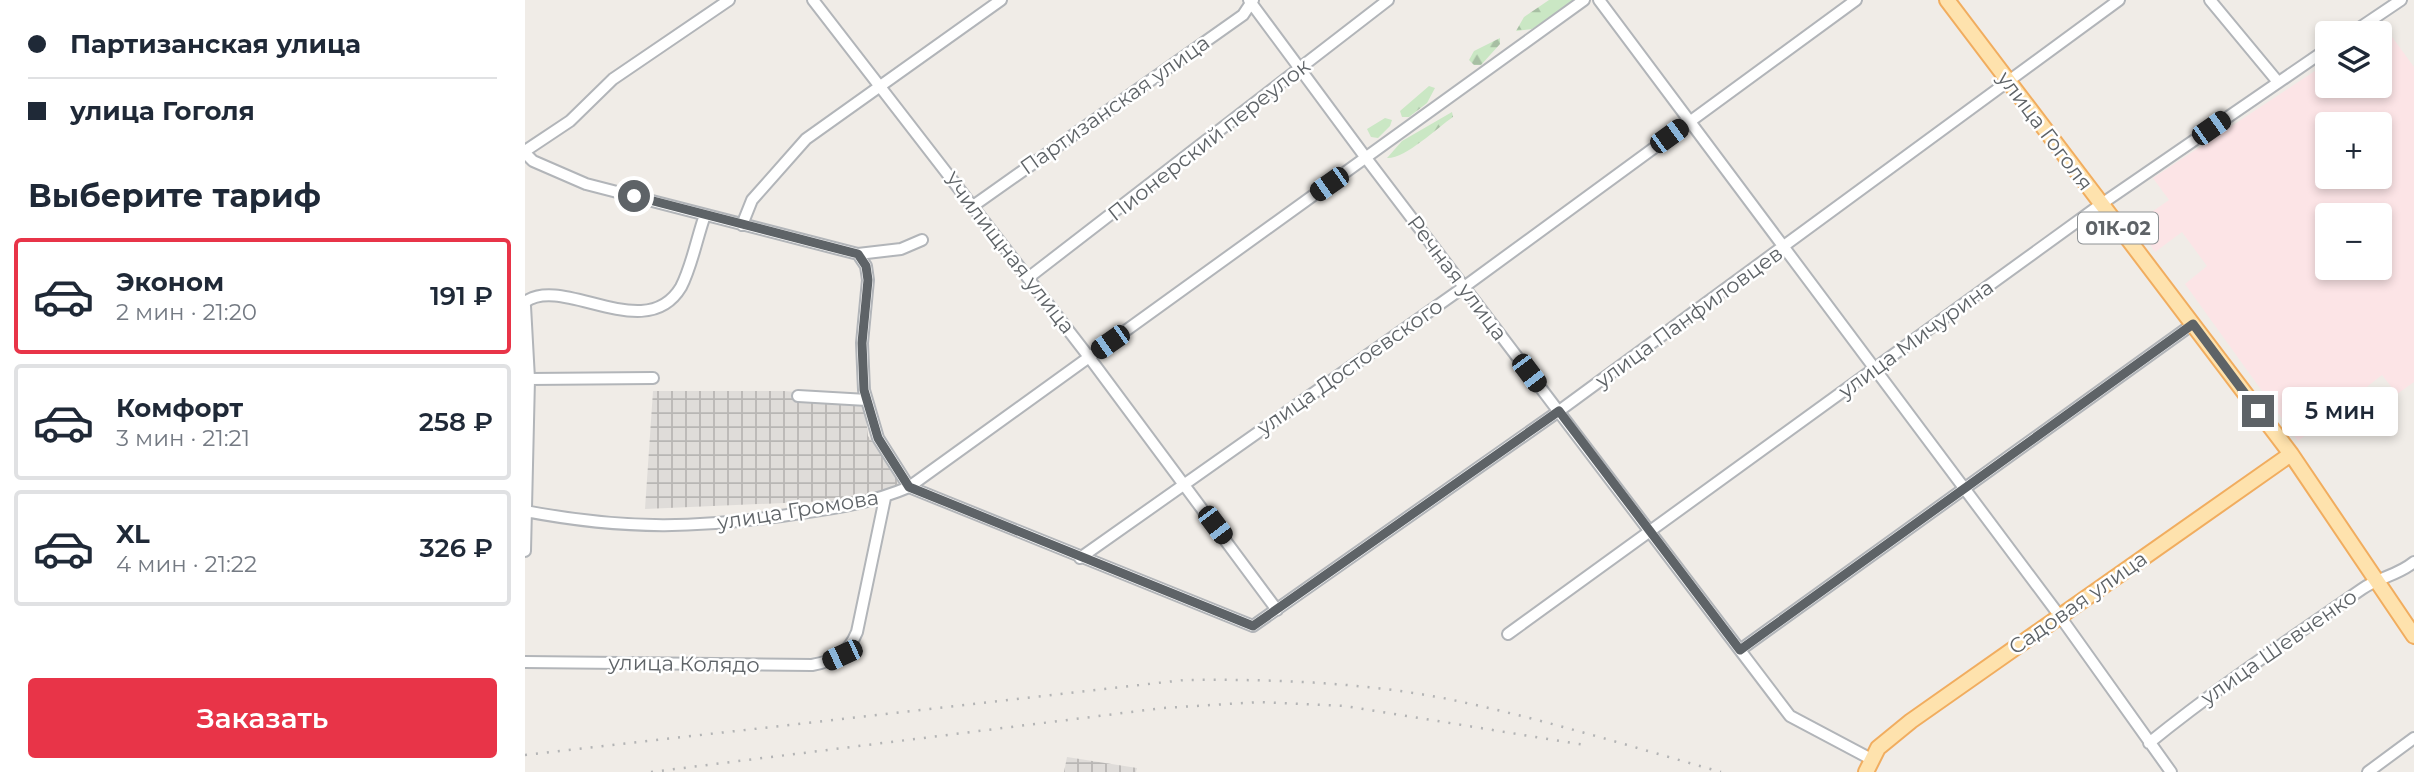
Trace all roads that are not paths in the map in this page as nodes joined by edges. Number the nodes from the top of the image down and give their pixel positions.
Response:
1 (729, 0) edge
2 (813, 0) edge
3 (1000, 0) edge
4 (1388, 0) edge
5 (1584, 0) edge
6 (1599, 0) edge
7 (1856, 0) edge
8 (1947, 0) edge
9 (2119, 0) edge
10 (2210, 0) edge
11 (2401, 0) edge
12 (1251, 1) edge
13 (2384, 5) edge
14 (2365, 21) edge
15 (2315, 57) edge
16 (1300, 69) junction
17 (2278, 82) junction
18 (2009, 83) junction
19 (879, 86) junction
20 (1690, 121) junction
21 (525, 152) edge
22 (1366, 158) junction
23 (2100, 205) junction
24 (973, 206) junction
25 (705, 215) junction
26 (742, 225) junction
27 (922, 240) dead end
28 (1784, 247) junction
29 (858, 254) junction
30 (1028, 278) junction
31 (1464, 287) junction
32 (525, 310) edge
33 (2193, 324) junction
34 (1089, 357) junction
35 (1875, 369) junction
36 (653, 378) dead end
37 (529, 379) junction
38 (798, 396) dead end
39 (867, 400) junction
40 (1559, 411) junction
41 (2291, 454) junction
42 (1183, 483) junction
43 (909, 487) junction
44 (1964, 488) junction
45 (885, 498) junction
46 (527, 512) edge
47 (1651, 531) junction
48 (525, 551) edge
49 (1080, 558) junction
50 (2414, 562) edge
51 (2376, 583) junction
52 (1277, 610) junction
53 (2059, 615) junction
54 (1508, 634) dead end
55 (2414, 636) edge
56 (1740, 650) junction
57 (525, 662) edge
58 (2414, 738) edge
59 (2149, 743) junction
60 (1869, 765) edge
61 (2172, 772) edge
62 (2368, 772) edge

1 - 21 street
2 - 19 street, Училищная улица
3 - 19 street
4 - 16 street, Пионерский переулок
5 - 22 street, улица Громова
6 - 20 street
7 - 20 street, улица Достоевского
8 - 18 main road, улица Гоголя / 01К-02
9 - 18 street, улица Панфиловцев
10 - 17 street
11 - 13 street
12 - 16 street, Речная улица
12 - 24 street, Партизанская улица
13 - 14 street
15 - 17 street, улица Мичурина
16 - 22 street, Речная улица
16 - 30 street, Пионерский переулок
17 - 23 street, улица Мичурина
18 - 23 main road, улица Гоголя / 01К-02
18 - 28 street, улица Панфиловцев
19 - 24 street, Училищная улица
19 - 26 street
20 - 28 street
20 - 31 street, улица Достоевского
21 - 25 street
22 - 31 street, Речная улица
22 - 34 street, улица Громова
23 - 33 main road, улица Гоголя / 01К-02
23 - 35 street, улица Мичурина
24 - 30 street, Училищная улица
25 - 26 street
25 - 32 street
26 - 29 street
27 - 29 street
28 - 35 street
28 - 40 street, улица Панфиловцев
29 - 39 street
30 - 34 street, Училищная улица
31 - 40 street, Речная улица
31 - 42 street, улица Достоевского
32 - 37 street
33 - 41 main road, улица Гоголя / 01К-02
33 - 44 street
34 - 42 street, Училищная улица
34 - 43 street, улица Громова
35 - 44 street
35 - 47 street, улица Мичурина
36 - 37 street
37 - 46 street
38 - 39 street
39 - 43 street
40 - 47 street, Речная улица
40 - 52 street, улица Панфиловцев
41 - 51 main road, улица Гоголя
41 - 53 main road, Садовая улица
42 - 49 street, улица Достоевского
42 - 52 street, Училищная улица
43 - 45 street, улица Громова
43 - 49 street
44 - 53 street
44 - 56 street
45 - 46 street, улица Громова
45 - 57 street, улица Колядо
46 - 48 street
47 - 54 street, улица Мичурина
47 - 56 street, Речная улица
49 - 52 street, улица Панфиловцев
50 - 51 street, улица Шевченко
51 - 55 main road, улица Гоголя
51 - 59 street, улица Шевченко
53 - 59 street
53 - 60 main road, Садовая улица
56 - 60 street, Речная улица
58 - 62 street
59 - 61 street

